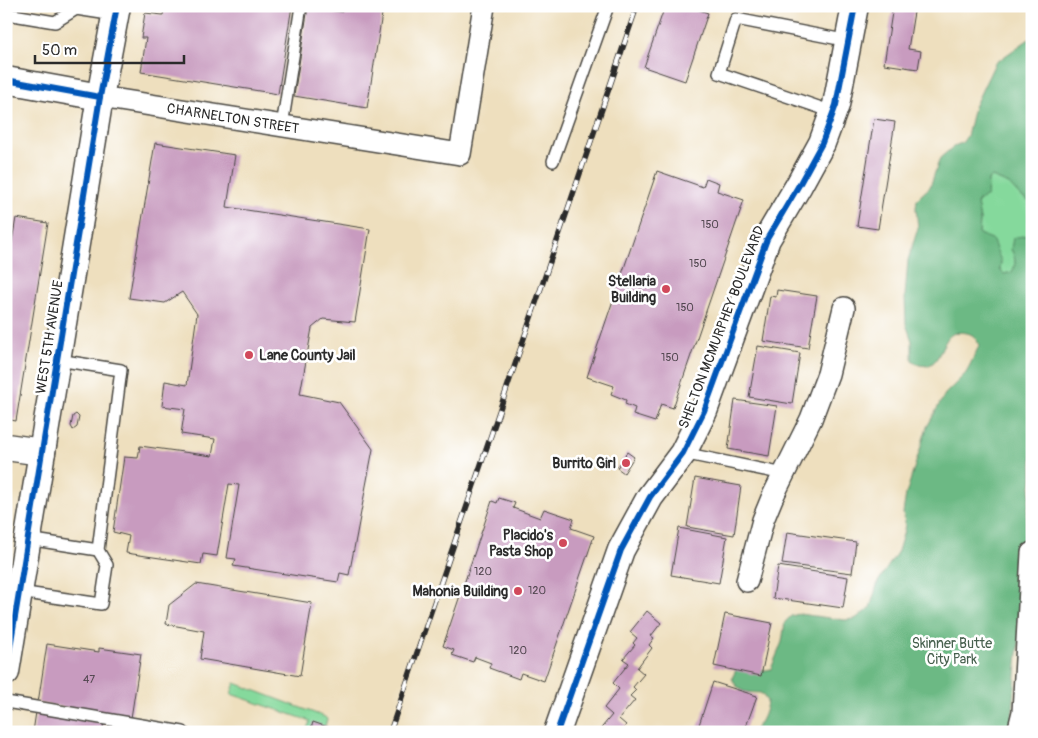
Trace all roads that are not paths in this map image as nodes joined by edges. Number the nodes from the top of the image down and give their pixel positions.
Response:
1 (301, 6) edge
2 (484, 6) edge
3 (608, 6) edge
4 (854, 6) edge
5 (116, 11) edge
6 (7, 14) edge
7 (849, 40) junction
8 (6, 80) edge
9 (100, 96) junction
10 (833, 112) junction
11 (282, 126) junction
12 (553, 161) dead end
13 (844, 308) dead end
14 (58, 360) junction
15 (6, 447) edge
16 (42, 452) junction
17 (683, 453) junction
18 (784, 474) junction
19 (28, 539) junction
20 (98, 550) junction
21 (1032, 553) edge
22 (747, 581) dead end
23 (19, 592) junction
24 (6, 672) edge
25 (6, 702) edge
26 (183, 732) edge
27 (557, 732) edge
28 (1018, 732) edge

1 - 11 lane
2 - 11 street, CHARNELTON STREET
3 - 12 lane
4 - 7 street, SHELTON MCMURPHEY BOULEVARD
5 - 6 lane
5 - 9 street, WEST 5TH AVENUE
7 - 10 street, SHELTON MCMURPHEY BOULEVARD
7 - 10 lane
8 - 9 street, CHARNELTON STREET
9 - 11 street, CHARNELTON STREET
9 - 14 street, WEST 5TH AVENUE
10 - 17 street, SHELTON MCMURPHEY BOULEVARD
13 - 18 street
14 - 16 street, WEST 5TH AVENUE
14 - 20 lane
15 - 16 street
16 - 19 street, WEST 5TH AVENUE
17 - 18 lane
17 - 27 street, SHELTON MCMURPHEY BOULEVARD
18 - 22 street
19 - 20 lane
19 - 23 street, WEST 5TH AVENUE
20 - 23 lane
21 - 28 street
23 - 24 street, WEST 5TH AVENUE
25 - 26 lane

